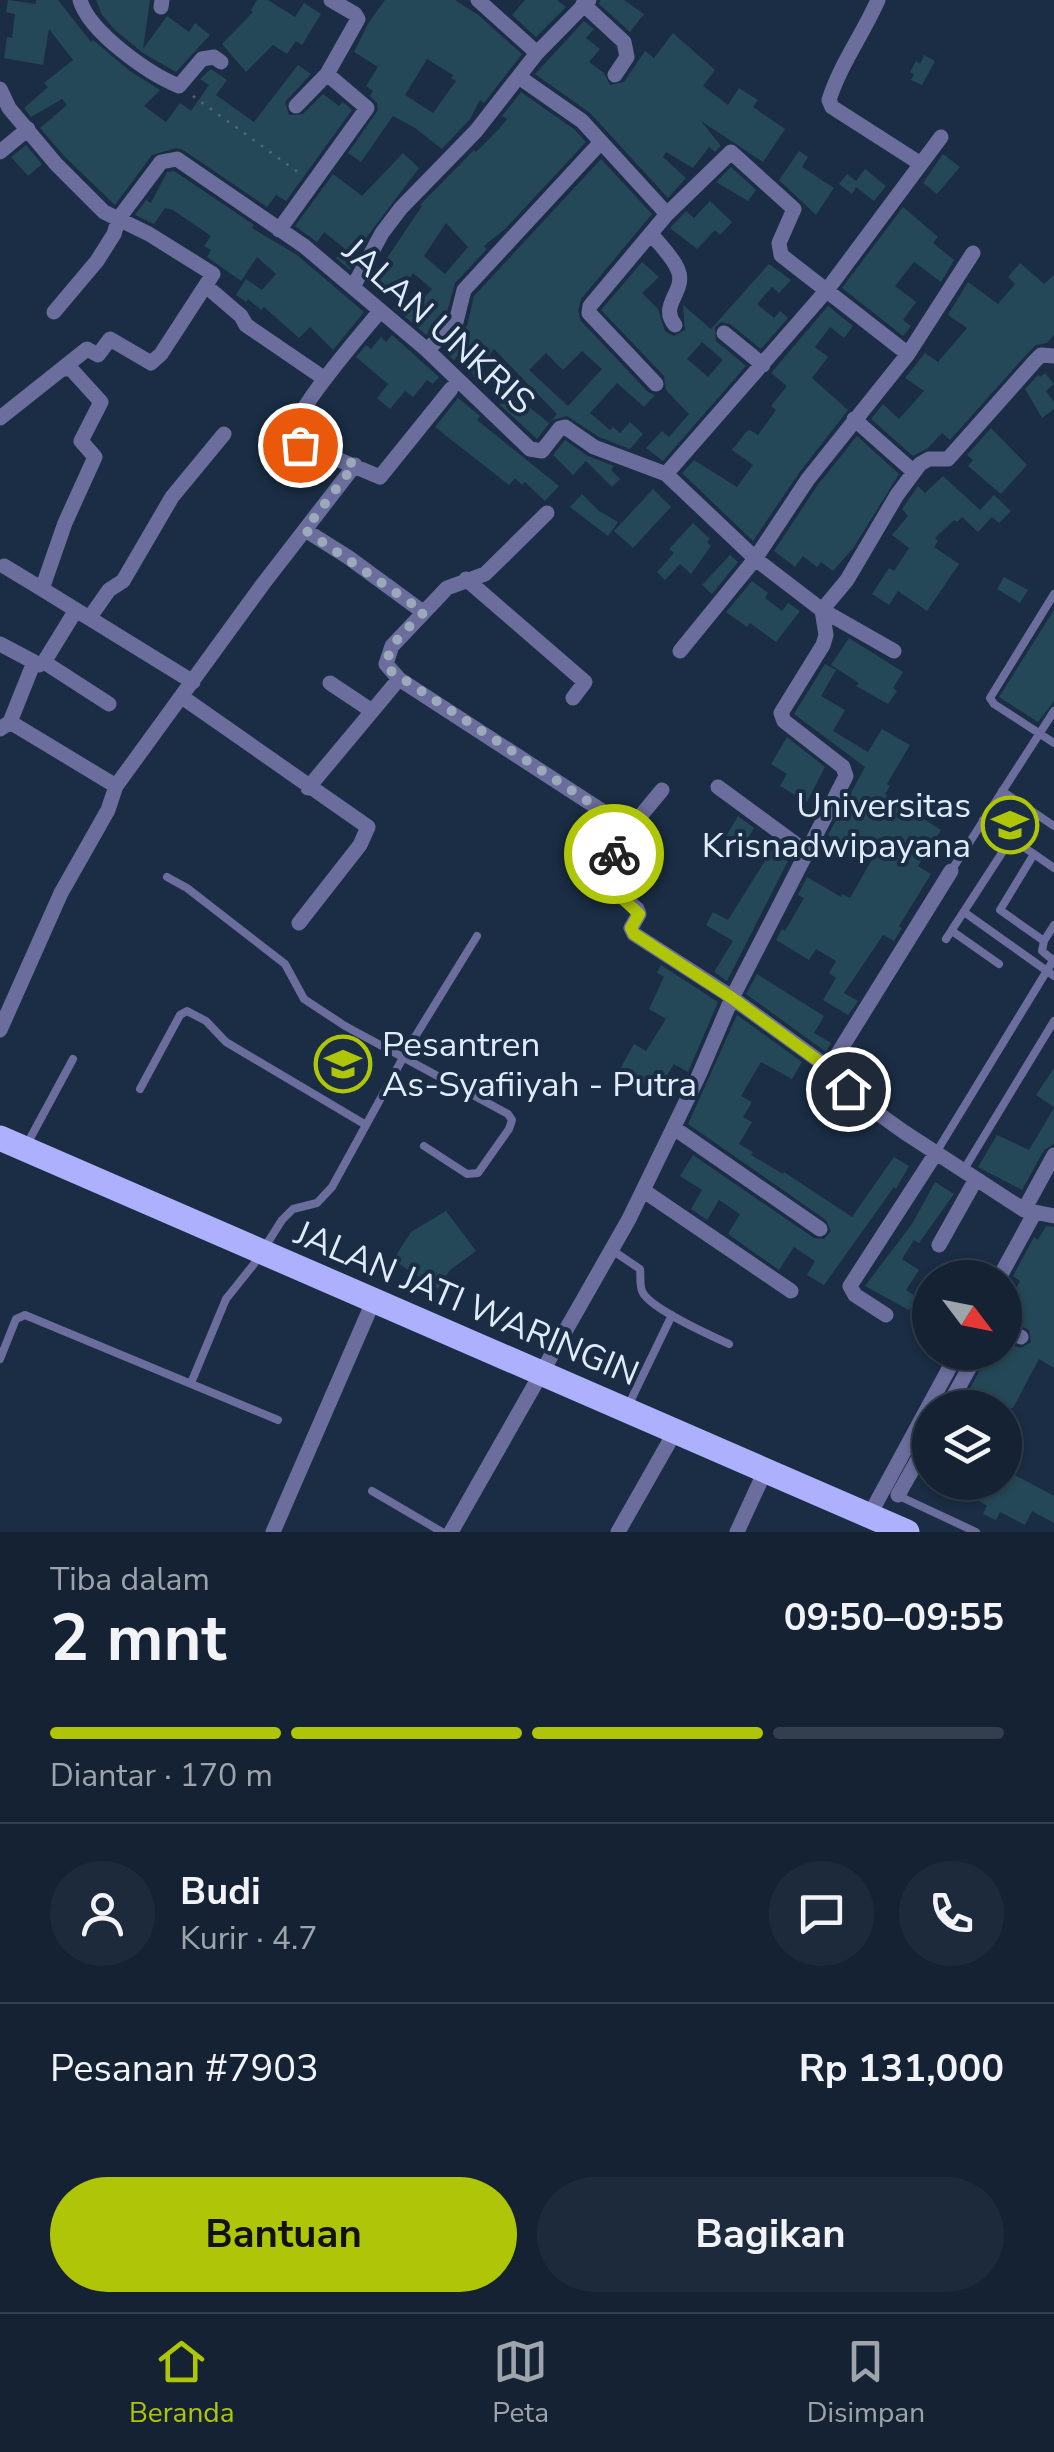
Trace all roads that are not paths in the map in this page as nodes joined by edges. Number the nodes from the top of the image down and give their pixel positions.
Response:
1 (80, 0) edge
2 (331, 0) edge
3 (478, 0) edge
4 (878, 0) edge
5 (586, 2) edge
6 (537, 53) junction
7 (221, 62) dead end
8 (327, 74) junction
9 (615, 75) dead end
10 (519, 76) junction
11 (0, 89) edge
12 (296, 106) dead end
13 (28, 129) junction
14 (941, 136) dead end
15 (600, 142) junction
16 (0, 152) edge
17 (921, 164) junction
18 (667, 214) junction
19 (118, 218) junction
20 (279, 230) junction
21 (652, 235) junction
22 (973, 253) dead end
23 (206, 286) junction
24 (352, 287) junction
25 (827, 290) junction
26 (380, 311) junction
27 (54, 312) dead end
28 (675, 326) dead end
29 (724, 333) dead end
30 (427, 350) junction
31 (908, 354) junction
32 (1054, 356) edge
33 (762, 364) junction
34 (65, 369) junction
35 (325, 379) junction
36 (656, 384) dead end
37 (451, 389) dead end
38 (0, 418) edge
39 (854, 419) junction
40 (224, 434) dead end
41 (355, 464) junction
42 (914, 472) junction
43 (666, 474) junction
44 (547, 513) dead end
45 (305, 530) junction
46 (755, 559) junction
47 (4, 566) dead end
48 (466, 579) junction
49 (42, 589) junction
50 (1054, 594) edge
51 (822, 610) junction
52 (424, 612) junction
53 (83, 613) junction
54 (0, 644) edge
55 (680, 651) dead end
56 (894, 651) dead end
57 (39, 662) junction
58 (399, 679) junction
59 (193, 682) junction
60 (330, 683) dead end
61 (182, 697) junction
62 (573, 698) dead end
63 (110, 704) dead end
64 (372, 711) junction
65 (1054, 711) edge
66 (5, 725) edge
67 (1040, 733) junction
68 (1054, 742) edge
69 (116, 786) junction
70 (718, 787) dead end
71 (308, 788) junction
72 (662, 790) dead end
73 (1002, 791) junction
74 (1024, 806) junction
75 (983, 820) junction
76 (1054, 826) edge
77 (630, 829) junction
78 (1008, 837) junction
79 (808, 853) junction
80 (1034, 854) junction
81 (1054, 868) edge
82 (951, 871) joint
83 (167, 877) dead end
84 (964, 912) junction
85 (299, 923) dead end
86 (1054, 925) edge
87 (477, 936) dead end
88 (1044, 941) junction
89 (1054, 960) edge
90 (998, 964) dead end
91 (1051, 974) edge
92 (732, 998) junction
93 (1054, 1021) edge
94 (0, 1030) edge
95 (404, 1057) junction
96 (73, 1059) dead end
97 (828, 1068) junction
98 (140, 1089) dead end
99 (366, 1125) junction
100 (674, 1128) junction
101 (12, 1144) edge
102 (424, 1146) dead end
103 (936, 1153) junction
104 (1054, 1155) edge
105 (969, 1175) junction
106 (644, 1190) junction
107 (1029, 1212) junction
108 (1054, 1216) edge
109 (820, 1230) dead end
110 (938, 1244) dead end
111 (612, 1250) junction
112 (262, 1253) junction
113 (1007, 1260) edge
114 (791, 1291) dead end
115 (372, 1302) junction
116 (672, 1315) junction
117 (886, 1315) dead end
118 (729, 1344) dead end
119 (0, 1359) edge
120 (948, 1370) edge
121 (542, 1374) junction
122 (191, 1383) junction
123 (626, 1410) junction
124 (278, 1420) dead end
125 (676, 1430) junction
126 (766, 1470) junction
127 (912, 1470) edge
128 (372, 1491) dead end
129 (898, 1495) joint
130 (869, 1516) junction
131 (274, 1532) edge
132 (442, 1532) edge
133 (451, 1532) edge
134 (618, 1532) edge
135 (737, 1532) edge
136 (907, 1532) edge
137 (976, 1532) edge

1 - 7 street
2 - 8 street
3 - 6 street
4 - 17 street
5 - 6 street
5 - 9 street
6 - 10 street
8 - 12 street
8 - 20 street
10 - 15 street
10 - 24 street
11 - 13 street
13 - 16 street
13 - 19 street
14 - 17 street
15 - 18 street
15 - 30 street
17 - 25 street
18 - 21 street
18 - 25 street
19 - 20 street, JALAN UNKRIS
19 - 23 street
19 - 27 street, JALAN UNKRIS
20 - 24 street, JALAN UNKRIS
21 - 28 street
21 - 36 street
22 - 31 street
23 - 34 street
23 - 35 street
24 - 26 street, JALAN UNKRIS
25 - 31 street
25 - 33 street
26 - 30 street, JALAN UNKRIS
26 - 35 street
29 - 33 street
30 - 43 street, JALAN UNKRIS
31 - 39 street
32 - 42 street
33 - 43 street
34 - 38 street
34 - 49 street
35 - 41 street
37 - 41 street
39 - 42 street
39 - 46 street
40 - 53 street
41 - 45 street
42 - 51 street
43 - 46 street, JALAN UNKRIS
44 - 48 street
45 - 52 street
45 - 59 street
46 - 51 street, JALAN UNKRIS
46 - 55 street
47 - 49 street
48 - 52 street
48 - 62 street
49 - 53 street
50 - 67 lane
51 - 56 street, JALAN UNKRIS
51 - 79 street
52 - 58 street
53 - 57 street
53 - 59 street
54 - 57 street
57 - 63 street
57 - 66 street
58 - 64 street
58 - 77 street
59 - 61 street
60 - 64 street
61 - 69 street
61 - 71 street
64 - 71 street
65 - 67 lane
66 - 69 street
67 - 68 lane
67 - 73 lane
69 - 94 street
70 - 79 street
71 - 85 street
72 - 77 street
73 - 74 lane
73 - 75 lane
74 - 76 lane
74 - 78 lane
75 - 78 lane
75 - 82 lane
77 - 92 street
78 - 80 lane
78 - 84 lane
79 - 92 street
80 - 81 lane
80 - 88 lane
82 - 97 street
83 - 95 lane
84 - 90 lane
84 - 91 lane
86 - 88 lane
87 - 95 lane
88 - 89 lane
89 - 91 lane
91 - 103 lane
92 - 97 street
92 - 100 street
93 - 105 lane
95 - 99 lane
95 - 102 lane
96 - 101 lane
97 - 103 street
98 - 99 lane
99 - 112 lane
100 - 106 street
100 - 109 street
101 - 112 main road, JALAN JATI WARINGIN
103 - 105 street
103 - 117 street
104 - 107 street
105 - 107 street
105 - 110 street
106 - 111 street
106 - 114 street
107 - 108 street
107 - 113 street
111 - 116 lane
111 - 121 street
112 - 115 main road, JALAN JATI WARINGIN
112 - 122 lane
115 - 121 main road, JALAN JATI WARINGIN
115 - 131 street
116 - 118 lane
116 - 123 lane
119 - 122 lane
120 - 130 street
121 - 123 main road, JALAN JATI WARINGIN
121 - 133 street
122 - 124 lane
123 - 125 main road, JALAN JATI WARINGIN
125 - 126 main road, JALAN JATI WARINGIN
125 - 134 street
126 - 130 main road, JALAN JATI WARINGIN
126 - 135 street
127 - 129 street
128 - 132 lane
129 - 137 lane
130 - 136 main road, JALAN JATI WARINGIN

